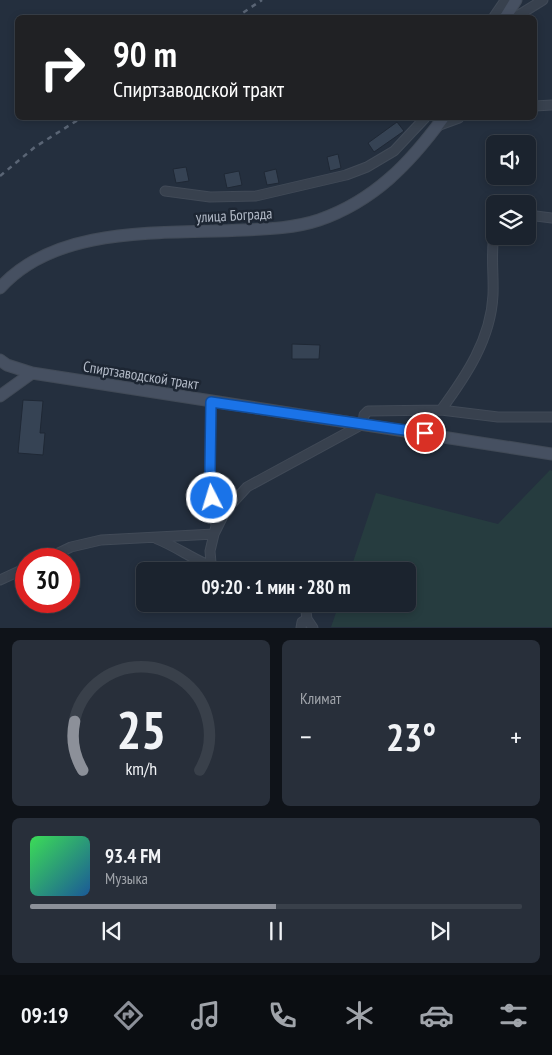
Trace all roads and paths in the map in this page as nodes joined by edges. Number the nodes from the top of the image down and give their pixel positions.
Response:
1 (508, 0) edge
2 (516, 0) edge
3 (543, 0) edge
4 (495, 15) edge
5 (507, 15) edge
6 (519, 15) edge
7 (552, 105) edge
8 (537, 106) edge
9 (423, 120) edge
10 (440, 122) edge
11 (397, 148) junction
12 (408, 164) junction
13 (165, 191) dead end
14 (536, 216) edge
15 (552, 218) edge
16 (495, 245) edge
17 (0, 288) edge
18 (0, 360) edge
19 (32, 373) junction
20 (0, 396) edge
21 (211, 402) junction
22 (441, 410) junction
23 (552, 417) edge
24 (363, 424) junction
25 (552, 454) edge
26 (214, 534) junction
27 (156, 539) junction
28 (69, 548) edge
29 (202, 562) edge
30 (211, 562) edge
31 (15, 573) edge
32 (0, 580) edge
33 (305, 612) edge
34 (306, 619) junction
35 (301, 628) edge
36 (313, 628) edge

1 - 4 street
2 - 5 main road
3 - 6 street
7 - 8 street
9 - 11 street
10 - 12 main road, улица Бограда
11 - 12 street
11 - 13 street
12 - 17 main road, улица Бограда
14 - 15 street
16 - 22 street
18 - 19 main road, Спиртзаводской тракт
19 - 20 main road
19 - 21 main road, Спиртзаводской тракт
21 - 24 main road, Спиртзаводской тракт
21 - 26 street
22 - 23 street
22 - 24 street
24 - 25 main road, Спиртзаводской тракт
24 - 26 street
26 - 27 street
26 - 30 street
27 - 28 street
27 - 29 street
31 - 32 street
33 - 34 street
34 - 35 street
34 - 36 street

